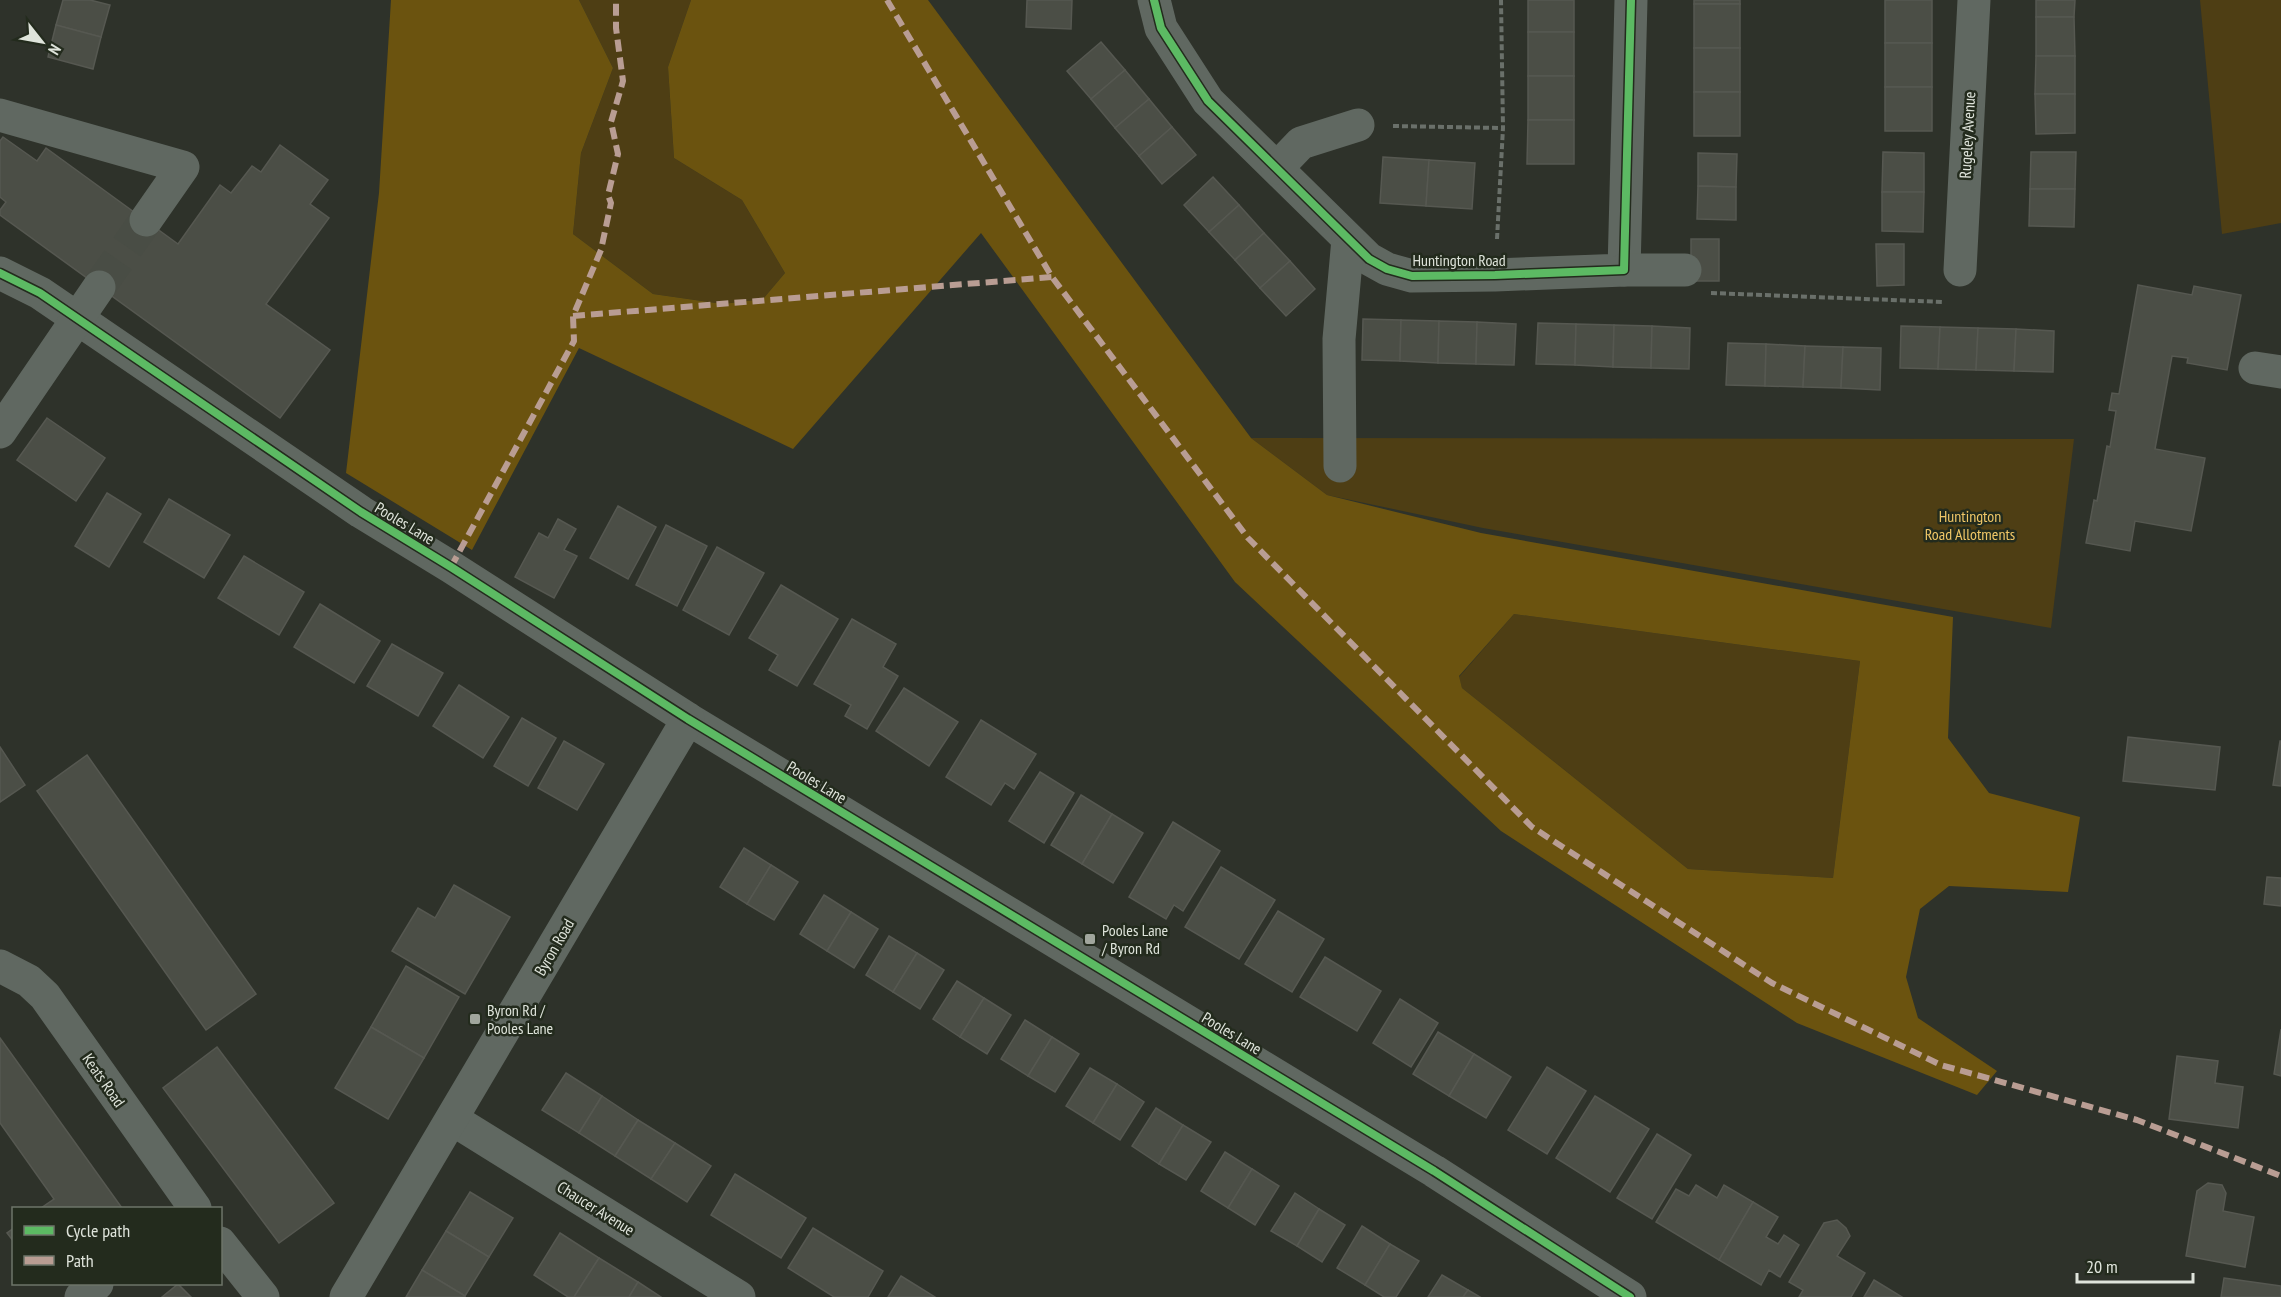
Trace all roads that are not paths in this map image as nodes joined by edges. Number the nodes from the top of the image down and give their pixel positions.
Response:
1 (1154, 0) edge
2 (1631, 0) edge
3 (1974, 0) edge
4 (0, 115) edge
5 (1358, 125) road end
6 (1276, 168) junction
7 (146, 220) tunnel mouth
8 (1348, 239) junction
9 (1624, 270) junction
10 (1685, 270) road end
11 (1960, 270) road end
12 (0, 273) edge
13 (99, 286) tunnel mouth
14 (76, 318) junction
15 (0, 432) edge
16 (1340, 466) dead end
17 (688, 719) junction
18 (0, 966) edge
19 (452, 1119) junction
20 (192, 1207) edge
21 (222, 1246) edge
22 (96, 1285) edge
23 (81, 1297) edge
24 (263, 1297) edge
25 (346, 1297) edge
26 (739, 1297) edge
27 (1630, 1297) edge

1 - 6 street, Huntington Road
2 - 9 street
3 - 11 street, Rugeley Avenue
4 - 7 street
5 - 6 street
6 - 8 street, Huntington Road
8 - 9 street, Huntington Road
8 - 16 street
9 - 10 street, Huntington Road
12 - 14 street, Pooles Lane
13 - 14 street
14 - 15 street
14 - 17 street, Pooles Lane
17 - 19 street, Byron Road
17 - 27 street, Pooles Lane
18 - 20 street, Keats Road
19 - 25 street, Byron Road
19 - 26 street, Chaucer Avenue
21 - 24 street
22 - 23 street

